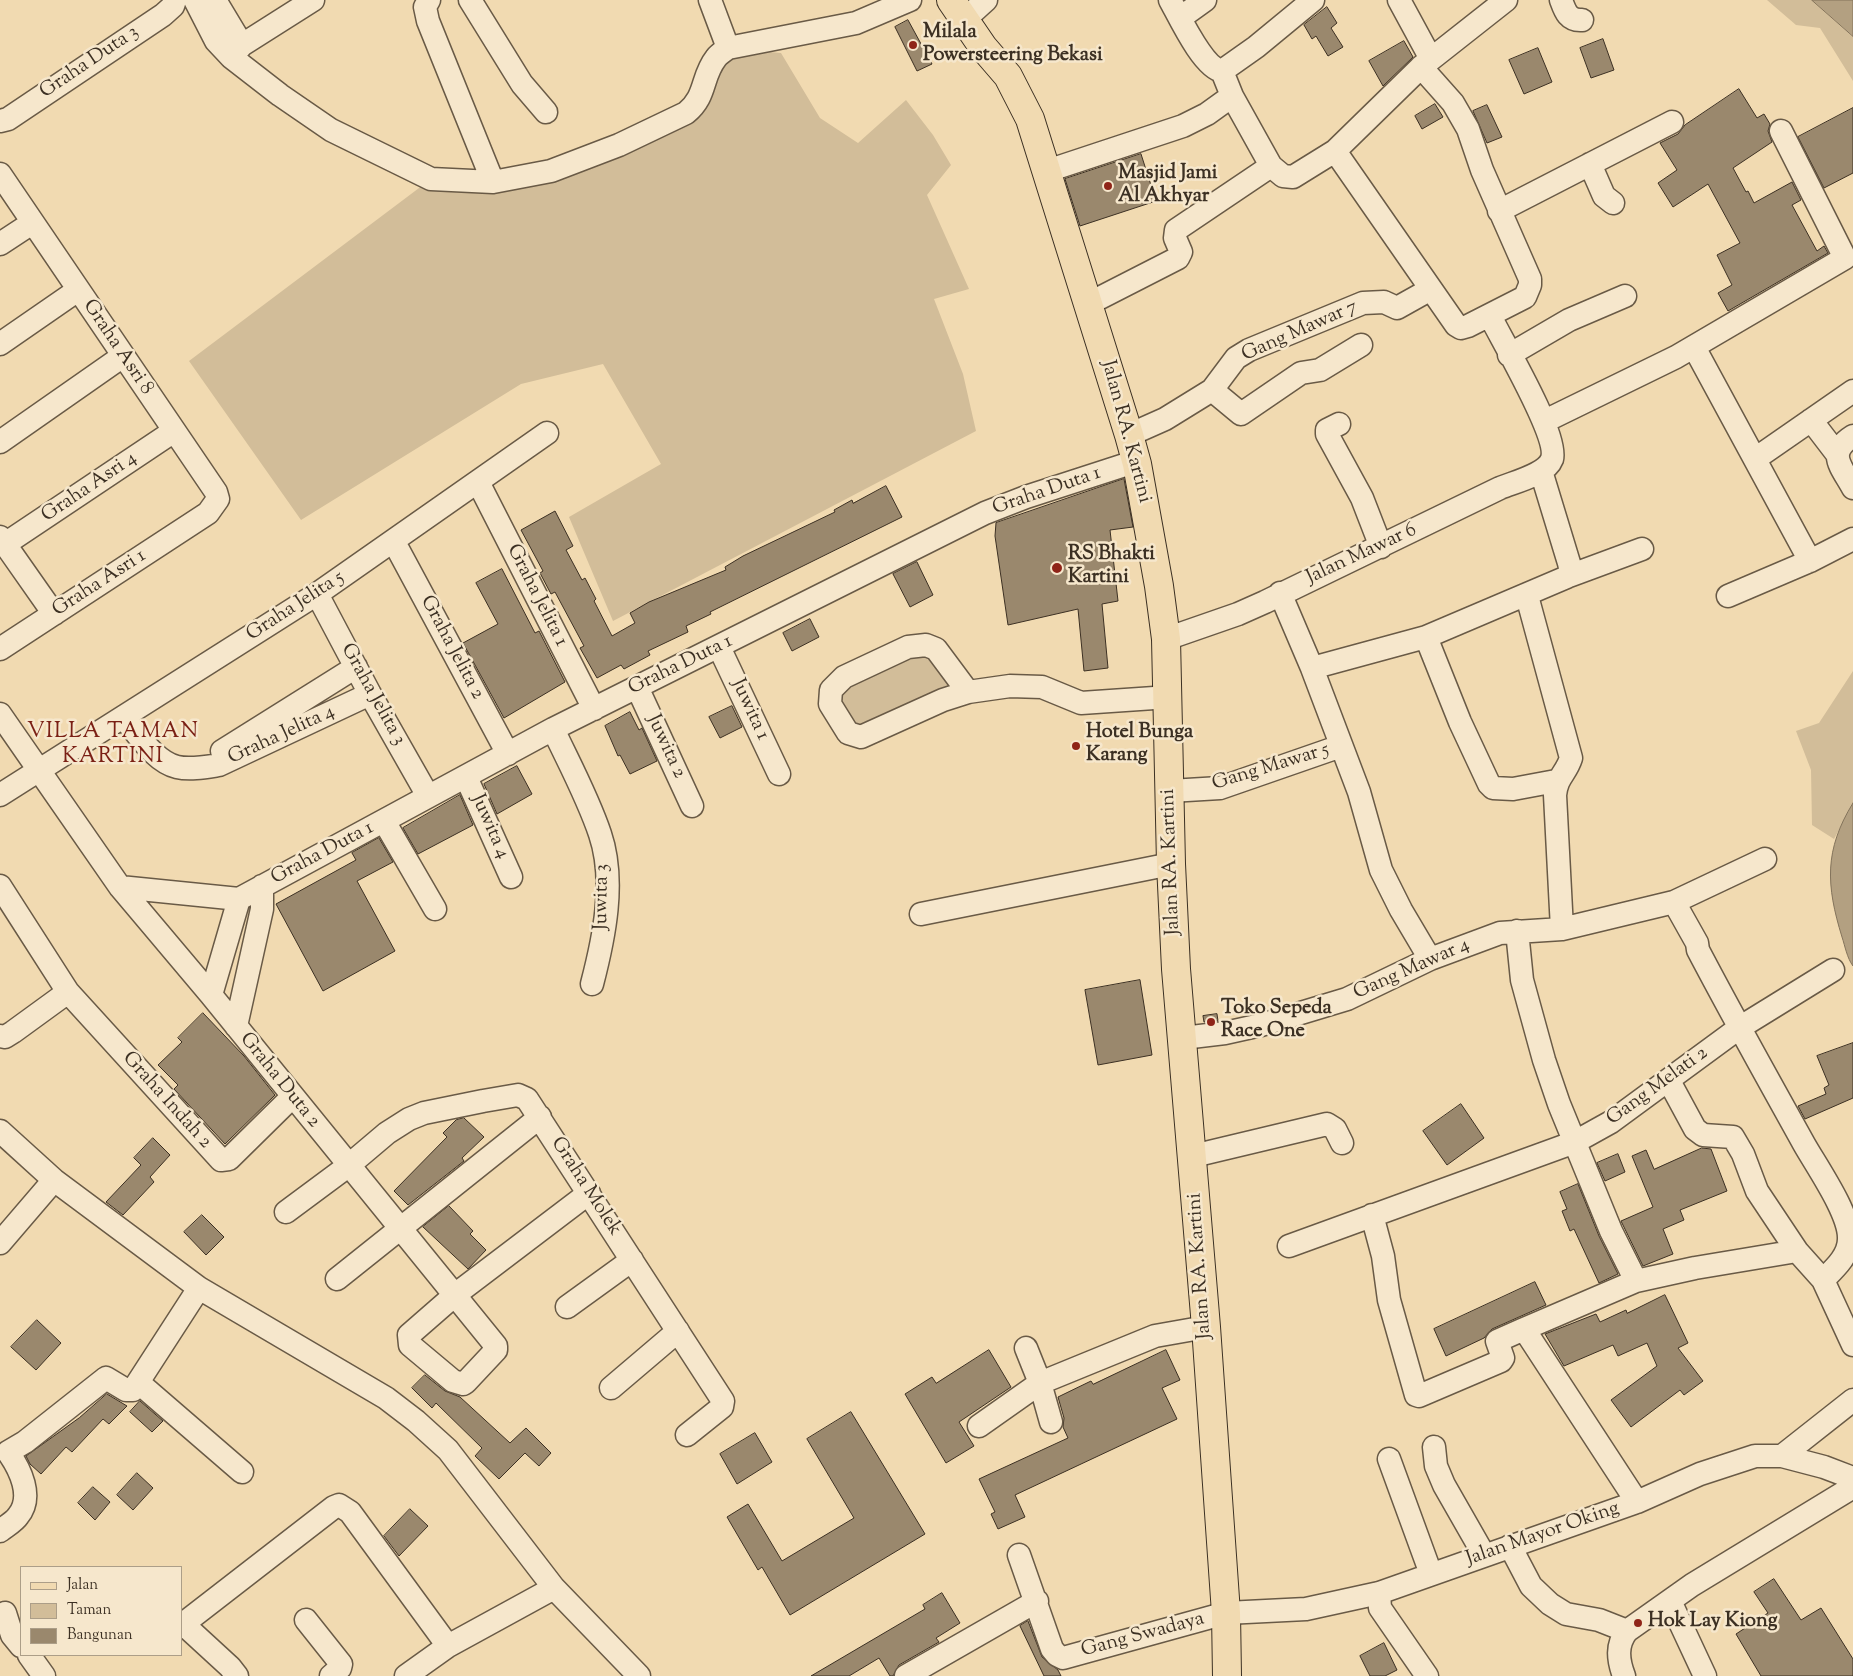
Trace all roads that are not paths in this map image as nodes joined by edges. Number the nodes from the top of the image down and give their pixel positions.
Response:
1 (175, 0) edge
2 (194, 0) edge
3 (215, 0) edge
4 (313, 0) edge
5 (470, 0) edge
6 (710, 0) edge
7 (910, 0) edge
8 (986, 0) edge
9 (1206, 0) edge
10 (1399, 0) edge
11 (1506, 0) edge
12 (1561, 0) edge
13 (427, 4) edge
14 (1300, 5) edge
15 (1175, 9) edge
16 (958, 10) edge
17 (1582, 20) dead end
18 (728, 48) junction
19 (236, 51) junction
20 (1426, 63) junction
21 (1222, 71) junction
22 (1232, 96) junction
23 (546, 112) dead end
24 (0, 121) edge
25 (1672, 122) dead end
26 (1781, 131) dead end
27 (1335, 151) junction
28 (1590, 164) junction
29 (1271, 166) junction
30 (1046, 170) junction
31 (0, 174) edge
32 (493, 182) junction
33 (1612, 203) dead end
34 (1500, 211) junction
35 (32, 223) junction
36 (0, 244) edge
37 (1849, 256) edge
38 (1431, 289) junction
39 (78, 290) junction
40 (1624, 296) dead end
41 (1088, 304) junction
42 (1490, 316) junction
43 (0, 344) edge
44 (1361, 345) dead end
45 (1694, 347) junction
46 (1509, 355) junction
47 (123, 356) junction
48 (1212, 390) junction
49 (1853, 391) edge
50 (1811, 420) junction
51 (1545, 422) junction
52 (1339, 424) dead end
53 (174, 431) junction
54 (546, 433) dead end
55 (1129, 435) junction
56 (1853, 436) edge
57 (0, 442) edge
58 (1837, 454) junction
59 (1755, 459) junction
60 (1137, 461) junction
61 (1546, 465) junction
62 (478, 482) junction
63 (1853, 488) edge
64 (200, 519) joint
65 (1853, 540) edge
66 (2, 541) edge
67 (394, 542) junction
68 (1381, 547) junction
69 (1642, 549) dead end
70 (1810, 561) junction
71 (1569, 576) junction
72 (1280, 593) junction
73 (317, 594) junction
74 (1527, 596) junction
75 (1728, 596) dead end
76 (54, 614) junction
77 (1426, 637) junction
78 (1166, 639) junction
79 (719, 647) junction
80 (0, 649) edge
81 (356, 666) junction
82 (1312, 668) junction
83 (637, 688) junction
84 (968, 692) junction
85 (370, 694) junction
86 (1169, 697) junction
87 (594, 709) junction
88 (0, 714) edge
89 (123, 717) junction
90 (553, 729) junction
91 (1341, 746) junction
92 (508, 754) junction
93 (194, 768) junction
94 (38, 769) junction
95 (779, 774) dead end
96 (466, 777) junction
97 (1556, 781) junction
98 (1170, 791) junction
99 (0, 795) edge
100 (428, 796) junction
101 (692, 806) dead end
102 (384, 821) junction
103 (1765, 859) dead end
104 (1171, 864) junction
105 (511, 877) dead end
106 (0, 886) edge
107 (262, 886) junction
108 (120, 887) junction
109 (239, 899) junction
110 (1674, 902) junction
111 (435, 910) dead end
112 (922, 914) dead end
113 (1562, 929) junction
114 (1517, 931) junction
115 (1430, 959) junction
116 (1833, 970) dead end
117 (592, 984) dead end
118 (68, 992) junction
119 (211, 995) junction
120 (236, 1026) junction
121 (1739, 1028) junction
122 (0, 1036) edge
123 (1187, 1038) junction
124 (1669, 1082) junction
125 (292, 1097) junction
126 (540, 1117) junction
127 (0, 1131) edge
128 (1575, 1142) junction
129 (1342, 1144) dead end
130 (1193, 1156) junction
131 (348, 1166) junction
132 (54, 1180) junction
133 (589, 1193) junction
134 (286, 1212) dead end
135 (1372, 1215) junction
136 (399, 1229) junction
137 (0, 1243) edge
138 (1288, 1246) dead end
139 (1796, 1251) junction
140 (632, 1260) junction
141 (337, 1279) dead end
142 (1823, 1280) junction
143 (1636, 1281) junction
144 (199, 1288) junction
145 (456, 1294) junction
146 (568, 1307) dead end
147 (1206, 1327) junction
148 (1524, 1329) junction
149 (678, 1331) junction
150 (1853, 1345) edge
151 (1026, 1348) dead end
152 (139, 1383) junction
153 (1040, 1383) junction
154 (611, 1388) dead end
155 (1853, 1400) edge
156 (1051, 1422) dead end
157 (979, 1426) dead end
158 (687, 1434) dead end
159 (1434, 1447) dead end
160 (1782, 1456) junction
161 (1389, 1459) dead end
162 (242, 1472) dead end
163 (1853, 1478) edge
164 (1853, 1487) edge
165 (1637, 1502) junction
166 (0, 1531) edge
167 (1510, 1546) junction
168 (1019, 1555) dead end
169 (1484, 1555) junction
170 (1431, 1574) junction
171 (554, 1588) junction
172 (1379, 1593) junction
173 (1037, 1601) junction
174 (1670, 1601) junction
175 (1226, 1613) junction
176 (7, 1615) edge
177 (306, 1620) dead end
178 (182, 1623) edge
179 (1627, 1631) junction
180 (20, 1645) edge
181 (448, 1646) junction
182 (30, 1656) edge
183 (44, 1676) edge
184 (237, 1676) edge
185 (331, 1676) edge
186 (406, 1676) edge
187 (639, 1676) edge
188 (906, 1676) edge
189 (1227, 1676) edge
190 (1427, 1676) edge
191 (1624, 1676) edge
192 (1705, 1676) edge

1 - 24 street, Graha Duta 3
2 - 19 street
3 - 19 street
4 - 19 street
5 - 23 street
6 - 18 street
7 - 18 street
8 - 16 street
9 - 15 street
10 - 20 street
11 - 20 street
12 - 17 street
13 - 32 street
14 - 21 street
15 - 21 street
16 - 30 main road, Jalan RA. Kartini
18 - 32 street
19 - 32 street
20 - 27 street
20 - 34 street
21 - 22 street
22 - 29 street
22 - 30 street
25 - 28 street
26 - 37 street
27 - 29 street
27 - 38 street
28 - 33 street
28 - 34 street
29 - 41 street
30 - 41 main road, Jalan RA. Kartini
31 - 35 street, Graha Asri 8
34 - 42 street
35 - 36 street
35 - 39 street, Graha Asri 8
37 - 45 street
38 - 42 street
38 - 48 street, Gang Mawar 7
39 - 43 street
39 - 47 street, Graha Asri 8
40 - 46 street
41 - 55 main road, Jalan RA. Kartini
42 - 46 street
44 - 48 street
45 - 51 street
45 - 59 street
46 - 51 street
47 - 53 street, Graha Asri 8
47 - 57 street
48 - 55 street, Gang Mawar 7
49 - 50 street
50 - 58 street
50 - 59 street
51 - 61 street
52 - 68 street
53 - 64 street, Graha Asri 8
53 - 66 street, Graha Asri 4
54 - 62 street, Graha Jelita 5
55 - 60 main road, Jalan RA. Kartini
56 - 58 street
58 - 63 street
59 - 70 street
60 - 78 main road, Jalan RA. Kartini
60 - 79 street, Graha Duta 1
61 - 68 street, Jalan Mawar 6
61 - 71 street
62 - 67 street, Graha Jelita 5
62 - 87 street, Graha Jelita 1
64 - 76 street, Graha Asri 1
65 - 70 street
66 - 76 street
67 - 73 street, Graha Jelita 5
67 - 92 street, Graha Jelita 2
68 - 72 street, Jalan Mawar 6
69 - 71 street
70 - 75 street
71 - 74 street
72 - 78 street, Jalan Mawar 6
72 - 82 street
73 - 81 street, Graha Jelita 3
73 - 89 street, Graha Jelita 5
74 - 77 street
74 - 97 street
76 - 80 street, Graha Asri 1
77 - 82 street
77 - 97 street
78 - 86 main road, Jalan RA. Kartini
79 - 83 street, Graha Duta 1
79 - 95 street, Juwita 1
81 - 85 street, Graha Jelita 3
81 - 93 street
82 - 91 street
83 - 87 street, Graha Duta 1
83 - 101 street, Juwita 2
84 - 84 street
84 - 86 street
85 - 93 street, Graha Jelita 4
85 - 100 street, Graha Jelita 3
86 - 98 main road, Jalan RA. Kartini
87 - 90 street, Graha Duta 1
88 - 94 street, Graha Duta 2
89 - 93 street, Graha Jelita 4
89 - 94 street, Graha Jelita 5
90 - 92 street, Graha Duta 1
90 - 117 street, Juwita 3
91 - 98 street, Gang Mawar 5
91 - 115 street
92 - 96 street, Graha Duta 1
94 - 99 street, Graha Jelita 5
94 - 108 street, Graha Duta 2
96 - 100 street, Graha Duta 1
96 - 105 street, Juwita 4
97 - 113 street
98 - 104 main road, Jalan RA. Kartini
100 - 102 street, Graha Duta 1
102 - 107 street, Graha Duta 1
102 - 111 street
103 - 110 street, Gang Mawar 4
104 - 112 street
104 - 123 main road, Jalan RA. Kartini
106 - 118 street, Graha Indah 2
107 - 109 street, Graha Duta 1
107 - 120 street
108 - 109 street
108 - 119 street, Graha Duta 2
109 - 119 street
110 - 113 street, Gang Mawar 4
110 - 121 street
113 - 114 street, Gang Mawar 4
114 - 115 street, Gang Mawar 4
114 - 128 street
115 - 123 street, Gang Mawar 4
116 - 121 street, Gang Melati 2
118 - 122 street
118 - 125 street, Graha Indah 2
119 - 120 street, Graha Duta 2
120 - 125 street, Graha Duta 2
121 - 124 street, Gang Melati 2
121 - 142 street
123 - 130 main road, Jalan RA. Kartini
124 - 128 street, Gang Melati 2
124 - 139 street
125 - 131 street, Graha Duta 2
126 - 131 street, Graha Molek
126 - 133 street, Graha Molek
126 - 136 street
127 - 132 street
128 - 135 street, Gang Melati 2
128 - 143 street
129 - 130 street
130 - 147 main road, Jalan RA. Kartini
131 - 134 street
131 - 136 street, Graha Duta 2
132 - 137 street
132 - 144 street
133 - 140 street, Graha Molek
133 - 145 street
135 - 138 street, Gang Melati 2
135 - 148 street
136 - 141 street
136 - 145 street, Graha Duta 2
139 - 142 street
139 - 143 street
140 - 146 street
140 - 149 street, Graha Molek
142 - 150 street
143 - 148 street
144 - 152 street
144 - 171 street
145 - 145 street, Graha Duta 2
147 - 153 street
147 - 175 main road, Jalan RA. Kartini
148 - 165 street
149 - 154 street
149 - 158 street, Graha Molek
151 - 153 street
152 - 162 street
152 - 166 street
153 - 156 street
153 - 157 street
155 - 160 street
159 - 169 street
160 - 163 street, Jalan Mayor Oking
160 - 165 street, Jalan Mayor Oking
161 - 170 street
164 - 174 street
165 - 167 street, Jalan Mayor Oking
167 - 169 street, Jalan Mayor Oking
167 - 179 street
168 - 173 street
169 - 170 street, Jalan Mayor Oking
170 - 172 street, Jalan Mayor Oking
171 - 181 street
171 - 187 street
172 - 175 street, Jalan Mayor Oking
172 - 190 street
173 - 175 street, Gang Swadaya
173 - 188 street
174 - 179 street
174 - 192 street
175 - 189 main road, Jalan RA. Kartini
176 - 180 street
177 - 185 street
178 - 181 street
178 - 184 street
179 - 191 street
181 - 186 street
182 - 183 street

